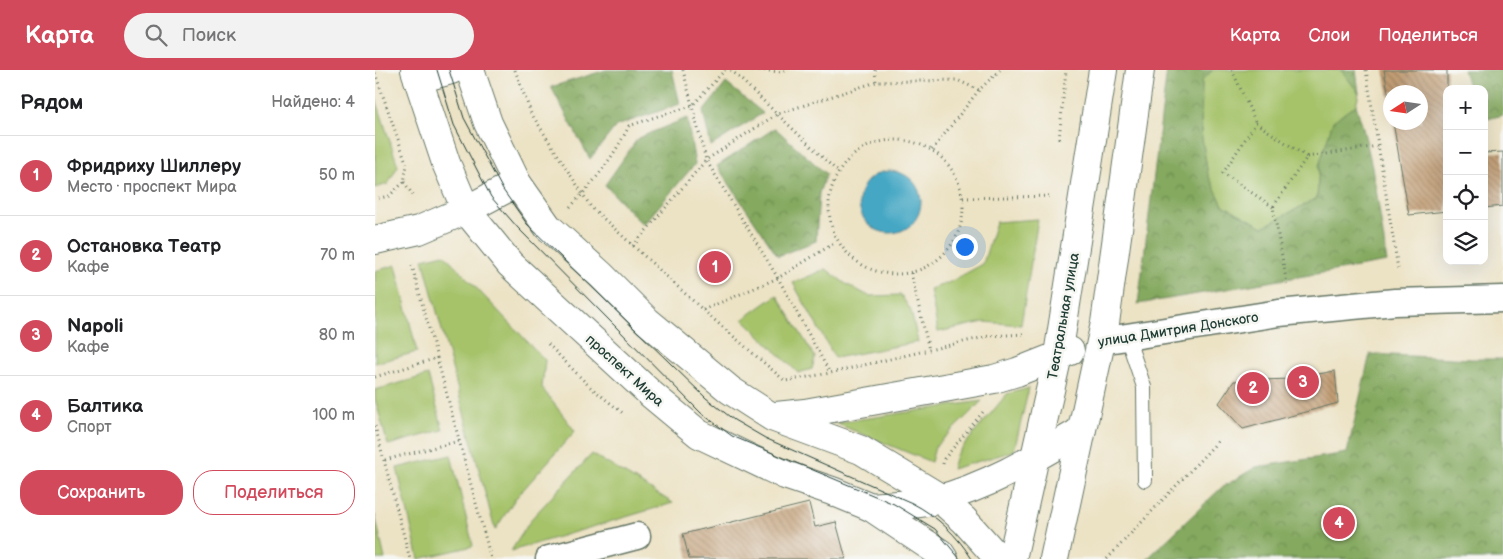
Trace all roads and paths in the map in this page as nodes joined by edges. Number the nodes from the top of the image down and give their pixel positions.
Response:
1 (451, 70) edge
2 (470, 70) edge
3 (515, 70) edge
4 (683, 70) edge
5 (725, 70) edge
6 (731, 70) edge
7 (759, 70) edge
8 (786, 70) edge
9 (875, 70) edge
10 (1000, 70) edge
11 (1066, 70) edge
12 (1103, 70) edge
13 (1140, 70) edge
14 (1231, 70) edge
15 (1366, 70) edge
16 (375, 73) edge
17 (417, 75) edge
18 (876, 82) junction
19 (979, 90) junction
20 (692, 106) junction
21 (777, 114) junction
22 (1257, 123) junction
23 (1378, 146) junction
24 (1058, 148) dead end
25 (932, 150) junction
26 (1307, 157) junction
27 (706, 160) junction
28 (837, 172) junction
29 (517, 183) junction
30 (583, 194) junction
31 (1053, 196) dead end
32 (963, 198) junction
33 (375, 199) edge
34 (1273, 207) junction
35 (466, 210) junction
36 (548, 227) junction
37 (375, 240) edge
38 (836, 242) junction
39 (633, 246) junction
40 (410, 256) dead end
41 (1398, 269) dead end
42 (911, 272) junction
43 (778, 278) junction
44 (1288, 288) dead end
45 (1503, 299) edge
46 (703, 310) junction
47 (1031, 334) dead end
48 (1114, 339) junction
49 (929, 350) junction
50 (1058, 355) junction
51 (437, 358) junction
52 (830, 373) junction
53 (375, 377) edge
54 (772, 417) junction
55 (375, 424) edge
56 (1081, 430) junction
57 (1220, 439) dead end
58 (459, 441) junction
59 (1034, 458) junction
60 (385, 460) junction
61 (1145, 480) dead end
62 (940, 499) junction
63 (871, 506) junction
64 (637, 536) dead end
65 (410, 559) edge
66 (491, 559) edge
67 (549, 559) edge
68 (945, 559) edge
69 (999, 559) edge
70 (1012, 559) edge
71 (1054, 559) edge
72 (1107, 559) edge

1 - 17 main road
2 - 29 main road
3 - 30 path
4 - 20 path
5 - 20 path
6 - 21 path
7 - 8 path
9 - 18 path
10 - 19 path
11 - 24 path
12 - 50 main road, Театральная улица
13 - 48 main road
14 - 22 path
15 - 23 path
16 - 33 path
17 - 35 main road, проспект Мира
18 - 19 path
18 - 21 path
19 - 25 path
20 - 27 path
20 - 30 path
21 - 27 path
21 - 28 path
22 - 26 path
22 - 34 path
23 - 26 path
23 - 41 path
25 - 28 path
25 - 32 path
26 - 34 path
27 - 39 path
27 - 43 path
28 - 38 path
29 - 35 main road
29 - 36 main road
30 - 36 path
30 - 39 path
31 - 32 path
32 - 42 path
34 - 44 path
35 - 37 main road
35 - 63 main road, проспект Мира
36 - 54 main road
38 - 42 path
38 - 43 path
39 - 46 path
40 - 51 path
42 - 49 path
43 - 46 path
43 - 52 path
45 - 48 street, улица Дмитрия Донского
46 - 52 path
47 - 49 path
48 - 50 main road, улица Дмитрия Донского
48 - 56 main road
48 - 61 lane
49 - 52 path
50 - 54 main road, улица Дмитрия Донского
50 - 59 main road, Театральная улица
51 - 53 path
51 - 58 path
54 - 62 main road
55 - 60 path
56 - 59 main road
56 - 71 main road
57 - 72 path
58 - 60 path
58 - 66 path
59 - 62 main road
59 - 70 main road, Театральная улица
60 - 65 path
62 - 63 main road
62 - 69 main road
63 - 68 main road, проспект Мира
64 - 67 street

